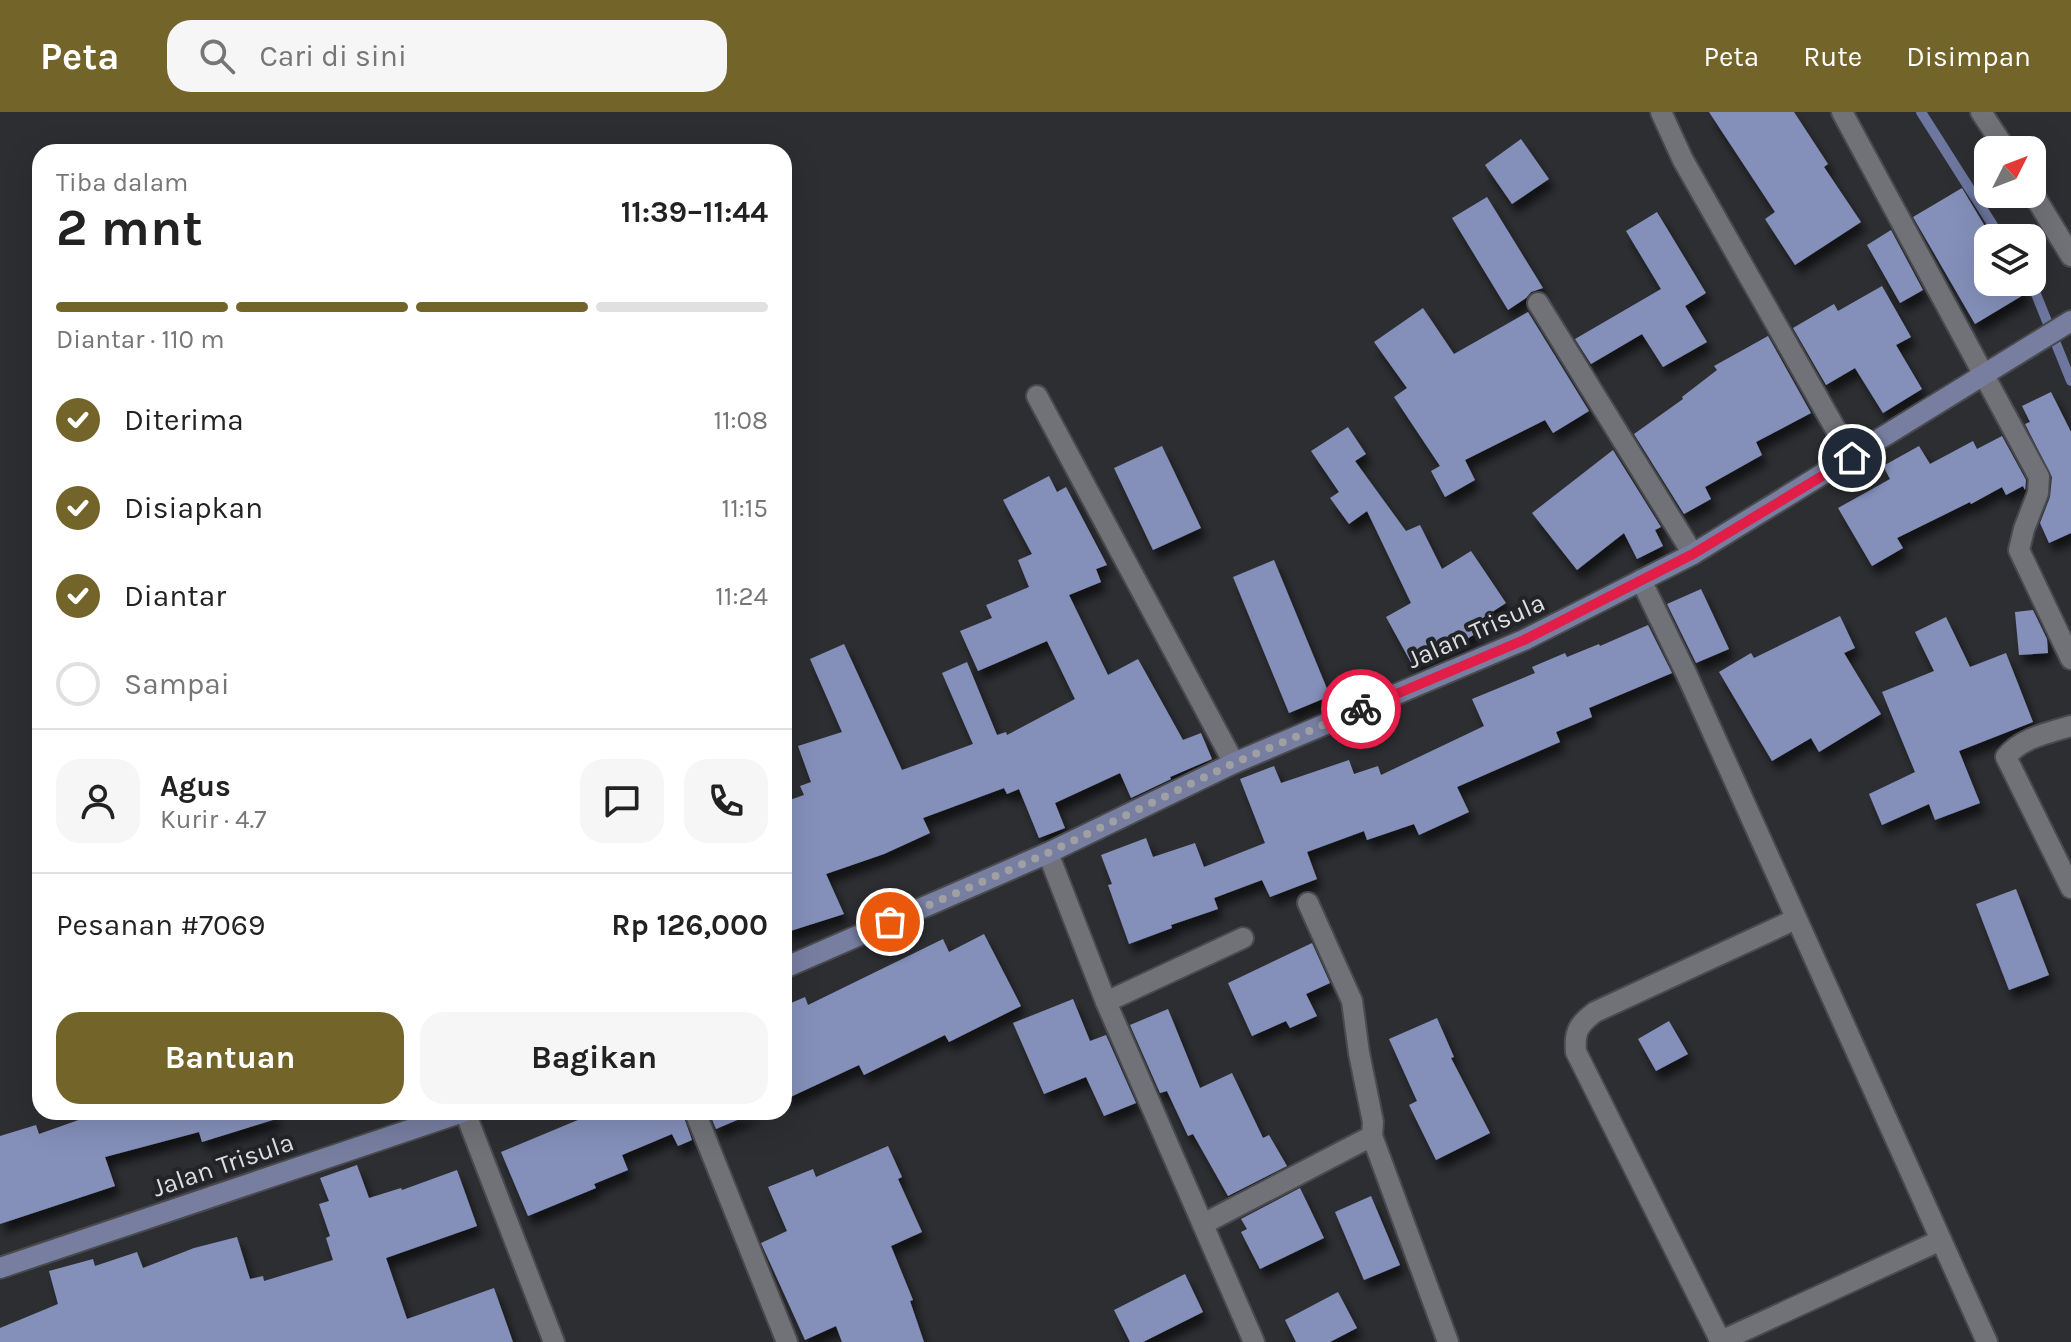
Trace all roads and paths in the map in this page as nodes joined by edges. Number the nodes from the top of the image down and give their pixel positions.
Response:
1 (1661, 112) edge
2 (1842, 112) edge
3 (1981, 112) edge
4 (1997, 136) edge
5 (2042, 208) edge
6 (2071, 256) edge
7 (1538, 303) dead end
8 (2071, 321) edge
9 (1985, 375) junction
10 (1037, 396) dead end
11 (1852, 458) junction
12 (1693, 554) junction
13 (1641, 580) junction
14 (2071, 659) edge
15 (2071, 726) edge
16 (1234, 763) junction
17 (1048, 853) junction
18 (2071, 888) edge
19 (1308, 903) dead end
20 (1796, 919) junction
21 (1243, 938) dead end
22 (792, 965) edge
23 (1106, 1002) junction
24 (440, 1120) edge
25 (467, 1120) edge
26 (698, 1120) edge
27 (1372, 1136) junction
28 (1203, 1224) junction
29 (1941, 1240) junction
30 (0, 1268) edge
31 (554, 1342) edge
32 (787, 1342) edge
33 (1254, 1342) edge
34 (1448, 1342) edge
35 (1987, 1342) edge

1 - 11 street
2 - 9 street
3 - 4 street
5 - 6 street
7 - 12 street
8 - 9 street, Jalan Trisula
9 - 11 street, Jalan Trisula
9 - 14 street
10 - 16 street
11 - 12 street, Jalan Trisula
12 - 13 street, Jalan Trisula
13 - 16 street, Jalan Trisula
13 - 20 street
15 - 18 street
16 - 17 street, Jalan Trisula
17 - 22 street, Jalan Trisula
17 - 23 street
19 - 27 street
20 - 29 street
20 - 29 street
21 - 23 street
23 - 28 street
24 - 30 street, Jalan Trisula
25 - 31 street
26 - 32 street
27 - 28 street
27 - 34 street
28 - 33 street
29 - 35 street

